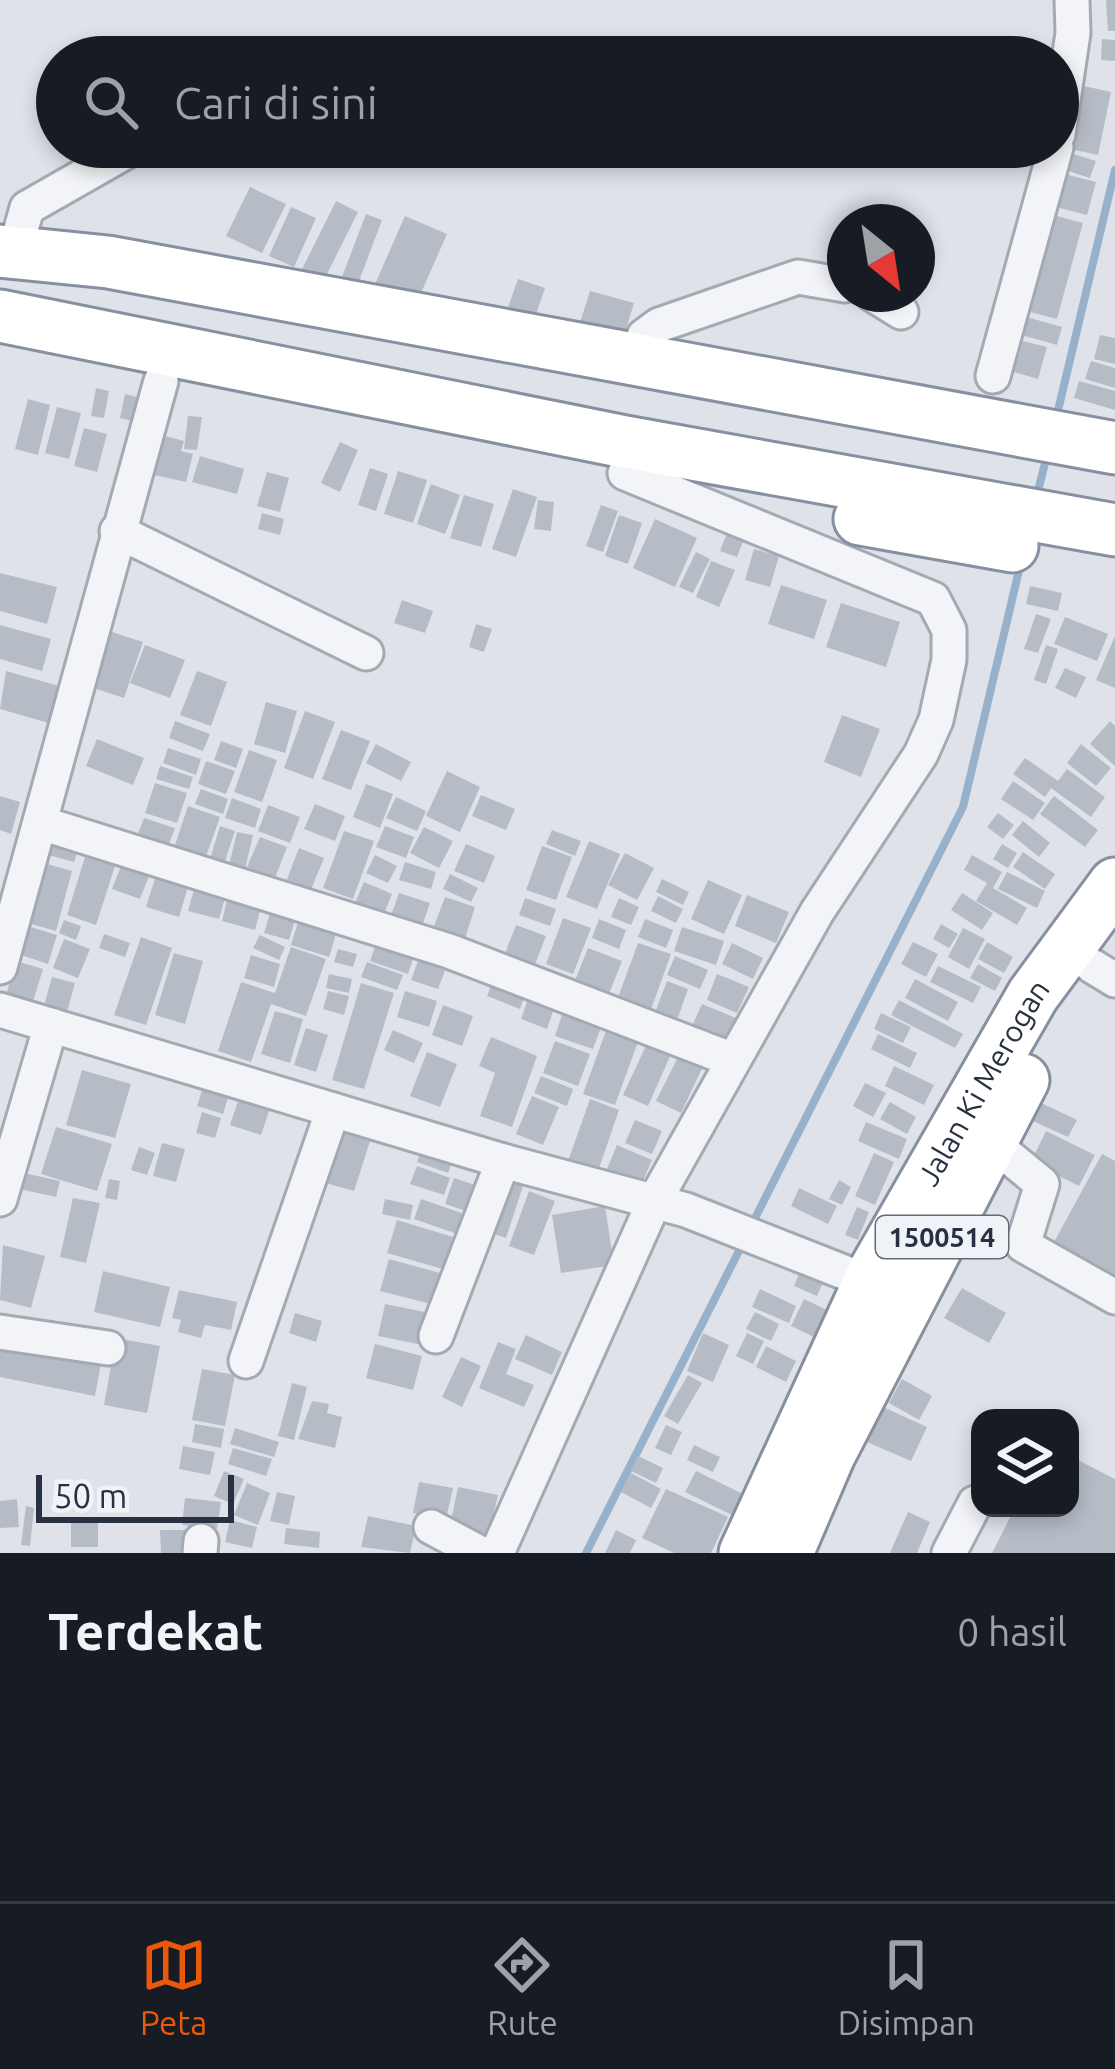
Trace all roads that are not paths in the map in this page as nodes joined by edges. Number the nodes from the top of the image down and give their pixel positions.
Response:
1 (97, 168) edge
2 (1050, 168) edge
3 (5, 263) edge
4 (827, 281) edge
5 (32, 311) edge
6 (0, 350) edge
7 (640, 360) junction
8 (993, 376) dead end
9 (161, 381) junction
10 (1115, 448) edge
11 (625, 473) junction
12 (1115, 496) edge
13 (1115, 530) edge
14 (116, 531) junction
15 (1115, 561) edge
16 (365, 653) dead end
17 (40, 823) junction
18 (1115, 884) edge
19 (0, 967) edge
20 (1110, 967) edge
21 (0, 1010) edge
22 (50, 1025) junction
23 (733, 1060) junction
24 (333, 1109) junction
25 (992, 1142) junction
26 (502, 1161) junction
27 (0, 1199) edge
28 (670, 1206) junction
29 (869, 1282) junction
30 (1115, 1297) edge
31 (0, 1331) edge
32 (436, 1336) dead end
33 (108, 1348) dead end
34 (246, 1361) dead end
35 (971, 1511) edge
36 (430, 1527) dead end
37 (480, 1553) edge
38 (496, 1553) edge
39 (746, 1553) edge
40 (787, 1553) edge
41 (949, 1553) edge

1 - 3 street
2 - 8 street
3 - 5 highway
3 - 7 highway
4 - 7 street
5 - 12 highway
5 - 13 highway
6 - 9 highway
7 - 10 highway
9 - 11 highway
9 - 14 street
11 - 15 highway
11 - 23 street
14 - 16 street
14 - 17 street
17 - 19 street
17 - 23 street
18 - 29 highway, Jalan Ki Merogan / 1500514
20 - 25 highway, Jalan Ki Merogan / 1500514
21 - 22 street
22 - 24 street
22 - 27 street
23 - 28 street
24 - 26 street
24 - 34 street
25 - 30 street
25 - 40 highway, Jalan Ki Merogan / 1500514
26 - 28 street
26 - 32 street
28 - 29 street
28 - 38 street
29 - 39 highway, Jalan Ki Merogan / 1500514
31 - 33 street
35 - 41 street
36 - 37 street

